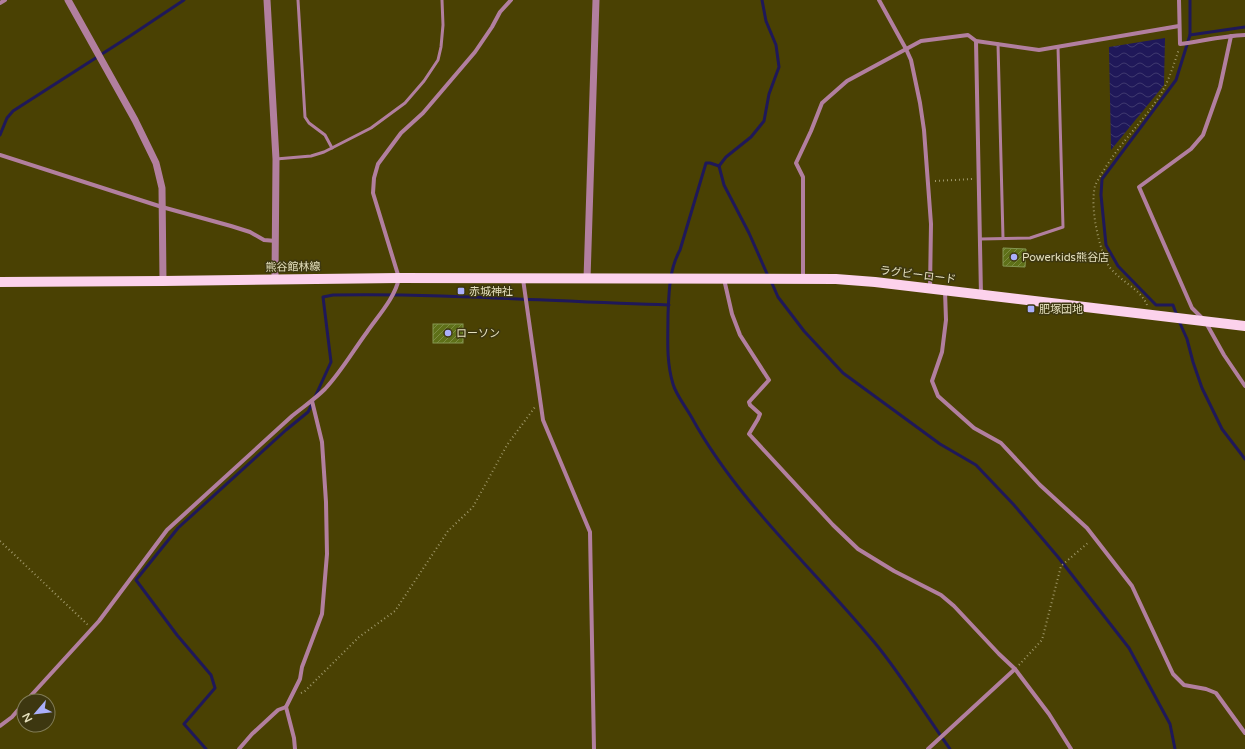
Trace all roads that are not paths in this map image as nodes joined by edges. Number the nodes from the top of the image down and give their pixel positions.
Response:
1 (5, 0) edge
2 (68, 0) edge
3 (266, 0) edge
4 (298, 0) edge
5 (442, 0) edge
6 (511, 0) edge
7 (596, 0) edge
8 (879, 0) edge
9 (1179, 0) edge
10 (0, 3) edge
11 (1179, 26) junction
12 (1245, 35) edge
13 (1231, 36) junction
14 (976, 41) junction
15 (998, 44) junction
16 (1058, 47) junction
17 (906, 49) junction
18 (332, 148) junction
19 (0, 155) edge
20 (276, 159) junction
21 (162, 207) junction
22 (1003, 238) junction
23 (980, 239) junction
24 (276, 241) junction
25 (399, 278) junction
26 (275, 279) junction
27 (523, 279) junction
28 (587, 279) junction
29 (724, 279) junction
30 (803, 279) junction
31 (163, 281) junction
32 (0, 282) edge
33 (930, 289) junction
34 (945, 291) junction
35 (981, 295) junction
36 (1205, 321) junction
37 (1245, 326) edge
38 (1245, 386) edge
39 (312, 401) junction
40 (1015, 669) junction
41 (33, 693) edge
42 (286, 707) junction
43 (16, 712) edge
44 (0, 726) edge
45 (1245, 733) edge
46 (239, 749) edge
47 (295, 749) edge
48 (594, 749) edge
49 (928, 749) edge
50 (1071, 749) edge

1 - 10 street
2 - 21 street
3 - 20 street
4 - 18 lane
5 - 18 lane
6 - 25 street
7 - 28 street
8 - 17 street
9 - 11 street
11 - 13 street
11 - 16 street
12 - 13 street
13 - 36 street
14 - 15 street
14 - 17 street
14 - 23 street
15 - 16 street
15 - 22 lane
16 - 22 lane
17 - 30 street
17 - 33 street
18 - 20 lane
19 - 21 street
20 - 24 street
21 - 24 street
21 - 31 street
22 - 23 lane
23 - 35 street
24 - 26 street
25 - 26 main road, 熊谷館林線
25 - 27 main road, 熊谷館林線
25 - 39 street
26 - 31 main road, 熊谷館林線
27 - 28 main road, 熊谷館林線
27 - 48 street
28 - 29 main road, ラグビーロード
29 - 30 main road, ラグビーロード
29 - 40 street
30 - 33 main road, ラグビーロード
31 - 32 main road, 熊谷館林線
33 - 34 main road, ラグビーロード
34 - 35 main road, ラグビーロード
34 - 45 street
35 - 36 main road, ラグビーロード
36 - 37 main road, ラグビーロード
36 - 38 street
39 - 41 street
39 - 42 street
40 - 49 street
40 - 50 street
42 - 46 street
42 - 47 street
43 - 44 street

